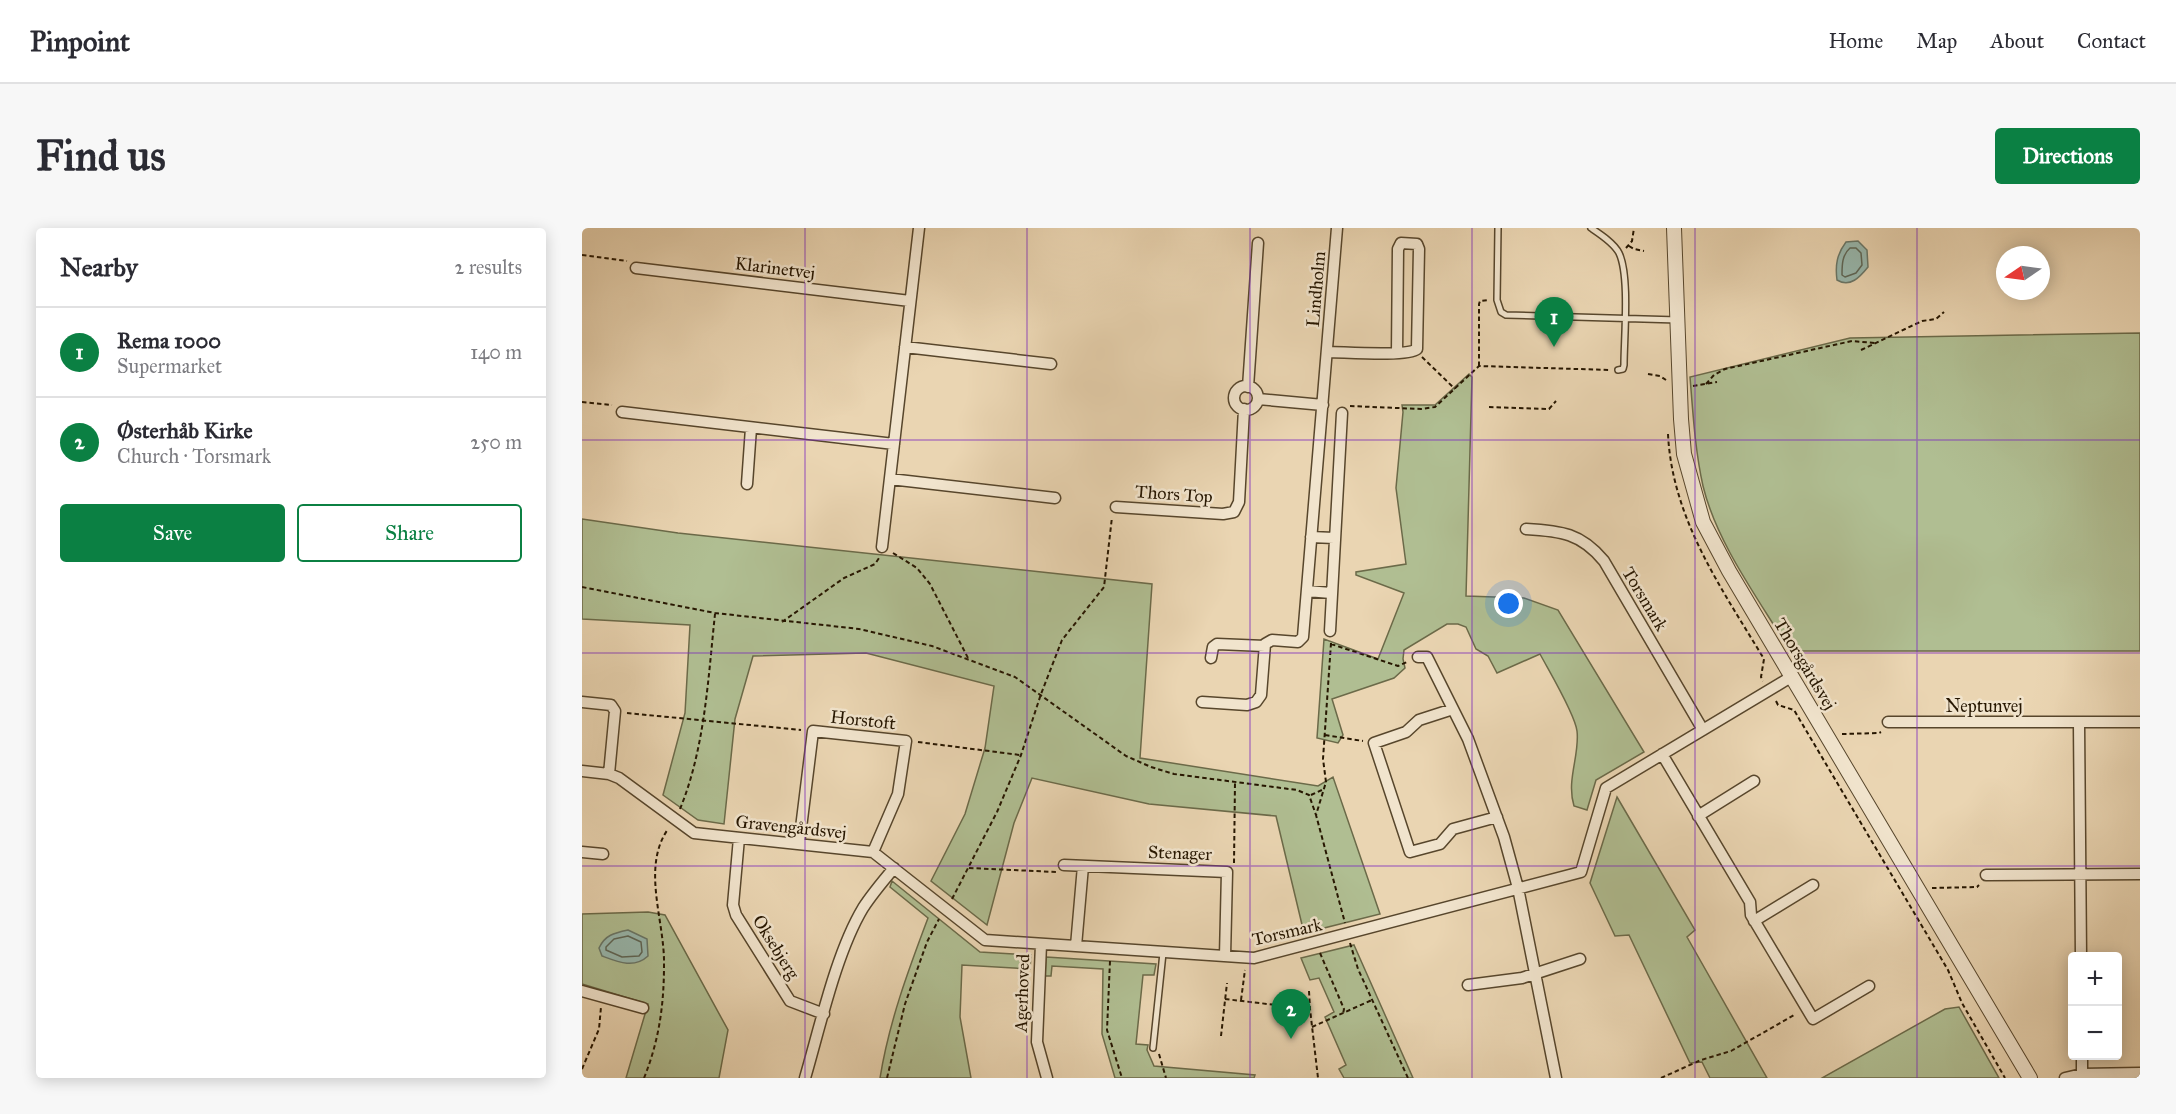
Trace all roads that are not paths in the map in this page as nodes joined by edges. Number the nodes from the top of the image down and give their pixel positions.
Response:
1 (919, 228) edge
2 (1337, 228) edge
3 (1498, 228) edge
4 (1591, 228) edge
5 (1674, 228) edge
6 (1258, 243) dead end
7 (636, 268) road end
8 (910, 301) junction
9 (1397, 308) junction
10 (1418, 308) junction
11 (1624, 319) junction
12 (1678, 320) junction
13 (905, 347) junction
14 (1328, 352) junction
15 (1397, 353) junction
16 (1051, 364) dead end
17 (1618, 370) road end
18 (1248, 387) junction
19 (1258, 399) junction
20 (1323, 405) junction
21 (1244, 410) junction
22 (622, 412) road end
23 (1342, 412) dead end
24 (751, 428) junction
25 (894, 444) junction
26 (1320, 444) junction
27 (1340, 445) junction
28 (890, 479) junction
29 (747, 484) dead end
30 (1054, 498) dead end
31 (1116, 507) road end
32 (1526, 529) dead end
33 (1311, 537) junction
34 (1334, 538) junction
35 (882, 547) road end
36 (1307, 591) junction
37 (1331, 593) junction
38 (1330, 631) road end
39 (1265, 646) junction
40 (1418, 657) road end
41 (1211, 658) dead end
42 (1791, 677) junction
43 (582, 702) edge
44 (1202, 702) dead end
45 (1453, 709) junction
46 (1888, 722) road end
47 (2140, 722) edge
48 (2079, 723) junction
49 (1703, 730) junction
50 (1662, 754) junction
51 (582, 771) edge
52 (609, 774) junction
53 (1754, 781) dead end
54 (1698, 816) junction
55 (1497, 817) junction
56 (739, 838) junction
57 (800, 844) junction
58 (582, 852) edge
59 (873, 852) junction
60 (603, 854) dead end
61 (1064, 865) road end
62 (1083, 866) junction
63 (894, 868) junction
64 (2080, 874) junction
65 (2140, 874) edge
66 (1986, 876) road end
67 (1813, 885) dead end
68 (1518, 888) junction
69 (1754, 921) junction
70 (1041, 944) junction
71 (1076, 946) junction
72 (2081, 952) edge
73 (1163, 953) junction
74 (1225, 956) junction
75 (1580, 959) dead end
76 (1534, 975) junction
77 (1467, 985) dead end
78 (1869, 986) dead end
79 (582, 991) edge
80 (643, 1008) dead end
81 (824, 1014) junction
82 (1153, 1048) road end
83 (2082, 1060) edge
84 (2140, 1073) edge
85 (2082, 1074) junction
86 (806, 1078) edge
87 (1047, 1078) edge
88 (1556, 1078) edge
89 (2030, 1078) edge
90 (2066, 1078) edge

1 - 8 street
2 - 14 street, Lindholm
3 - 11 lane
4 - 11 lane
5 - 12 street, Thorsgårdsvej
6 - 18 street
7 - 8 street, Klarinetvej
8 - 13 street
9 - 10 street
9 - 10 street
9 - 15 street
10 - 15 street, Lindholm
11 - 12 lane
11 - 17 lane
12 - 42 street, Thorsgårdsvej
13 - 16 street
13 - 25 street
14 - 15 street, Lindholm
14 - 20 street, Lindholm
18 - 19 street
18 - 21 street
19 - 20 street
19 - 21 street
20 - 26 street, Lindholm
21 - 31 street, Thors Top
22 - 24 street
23 - 27 street
24 - 25 street
24 - 29 street
25 - 28 street
26 - 27 street
26 - 33 street, Lindholm
27 - 34 street
28 - 30 street
28 - 35 street
32 - 49 street, Torsmark
33 - 34 street
33 - 36 street, Lindholm
34 - 37 street
36 - 37 street
36 - 39 street, Lindholm
37 - 38 street
39 - 41 street, Lindholm
39 - 44 street
40 - 45 street
42 - 49 street, Torsmark
42 - 89 street, Thorsgårdsvej
43 - 52 street
45 - 55 street
45 - 55 street
46 - 48 street, Neptunvej
47 - 48 street, Neptunvej
48 - 64 street
49 - 50 street, Torsmark
50 - 54 street
50 - 68 street, Torsmark
51 - 52 street, Gravengårdsvej
52 - 56 street, Gravengårdsvej
53 - 54 street
54 - 69 street
55 - 68 street
56 - 57 street, Gravengårdsvej
56 - 81 street, Oksebjerg
57 - 59 street, Gravengårdsvej
57 - 59 street, Horstoft
58 - 60 street
59 - 63 street
61 - 62 street, Stenager
62 - 71 street
62 - 74 street, Stenager
63 - 70 street, Torsmark
63 - 81 street
64 - 65 street
64 - 66 street
64 - 72 street
67 - 69 street
68 - 74 street, Torsmark
68 - 76 street
69 - 78 street
70 - 71 street, Torsmark
70 - 87 street, Agerhoved
71 - 73 street, Torsmark
73 - 74 street, Torsmark
73 - 82 lane
75 - 76 street
76 - 77 street
76 - 88 street
79 - 80 street
81 - 86 street
83 - 85 street
84 - 85 street
85 - 90 street

